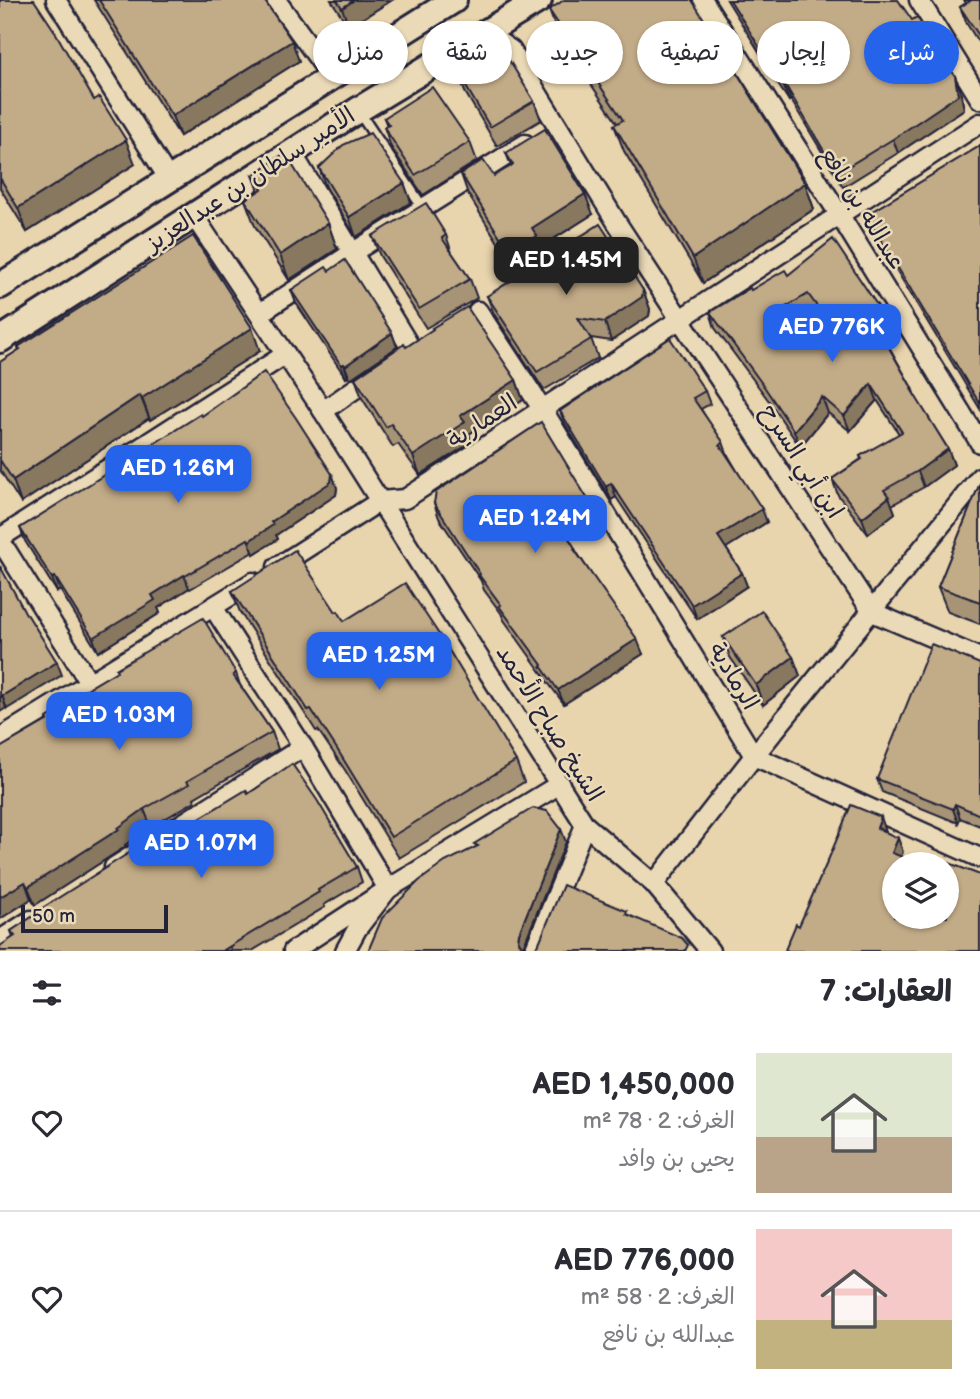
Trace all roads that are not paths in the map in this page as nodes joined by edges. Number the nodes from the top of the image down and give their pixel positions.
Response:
1 (56, 0) edge
2 (276, 0) edge
3 (454, 0) edge
4 (539, 0) edge
5 (702, 0) edge
6 (919, 0) edge
7 (505, 21) edge
8 (408, 28) edge
9 (313, 51) edge
10 (512, 53) edge
11 (422, 72) edge
12 (319, 84) edge
13 (980, 99) edge
14 (358, 110) junction
15 (980, 123) edge
16 (546, 132) junction
17 (292, 153) junction
18 (170, 180) junction
19 (423, 208) junction
20 (839, 214) junction
21 (194, 216) junction
22 (352, 253) junction
23 (1, 282) edge
24 (478, 311) dead end
25 (260, 313) junction
26 (680, 319) junction
27 (0, 340) edge
28 (286, 354) junction
29 (543, 410) junction
30 (323, 411) junction
31 (980, 443) edge
32 (980, 477) edge
33 (380, 501) junction
34 (0, 539) edge
35 (213, 607) junction
36 (872, 612) junction
37 (980, 658) edge
38 (89, 682) junction
39 (0, 738) edge
40 (303, 747) junction
41 (754, 756) junction
42 (560, 784) junction
43 (585, 825) junction
44 (980, 858) edge
45 (105, 873) edge
46 (654, 884) junction
47 (388, 889) junction
48 (47, 910) edge
49 (0, 940) edge
50 (293, 951) edge
51 (345, 951) edge
52 (534, 951) edge
53 (710, 951) edge

1 - 18 street
2 - 9 street
3 - 8 street, الأمير سلطان بن عبدالعزيز
4 - 7 street, الأمير سلطان بن عبدالعزيز
5 - 20 street, عبدالله بن نافع
6 - 13 street
10 - 16 street, ابن أبي السرح
11 - 14 street, الأمير سلطان بن عبدالعزيز
12 - 18 street, الأمير سلطان بن عبدالعزيز
14 - 17 street, الأمير سلطان بن عبدالعزيز
14 - 19 lane
15 - 20 street, العمارية
16 - 19 street
16 - 26 street, ابن أبي السرح
17 - 21 street, الأمير سلطان بن عبدالعزيز
17 - 22 street
18 - 23 street, الأمير سلطان بن عبدالعزيز
19 - 22 street
20 - 26 street, العمارية
20 - 31 street, عبدالله بن نافع
21 - 25 street, الشيخ صباح الأحمد
21 - 27 street, الأمير سلطان بن عبدالعزيز
22 - 25 street
22 - 30 street
24 - 29 street, الرمادية
25 - 28 street, الشيخ صباح الأحمد
26 - 29 street, العمارية
26 - 36 street, ابن أبي السرح
28 - 30 street, الشيخ صباح الأحمد
28 - 34 street
29 - 33 street, العمارية
29 - 41 street, الرمادية
30 - 33 street, الشيخ صباح الأحمد
32 - 36 street
33 - 35 street, العمارية
33 - 42 street, الشيخ صباح الأحمد
34 - 38 street
35 - 38 street, العمارية
35 - 40 street
36 - 37 street
36 - 41 street
38 - 39 street, العمارية
40 - 45 street
40 - 47 street
41 - 44 street
41 - 46 street
42 - 43 street, الشيخ صباح الأحمد
42 - 47 street
43 - 46 street, الشيخ صباح الأحمد
43 - 52 street
46 - 53 street, الشيخ صباح الأحمد
47 - 50 street
47 - 51 street
48 - 49 street

